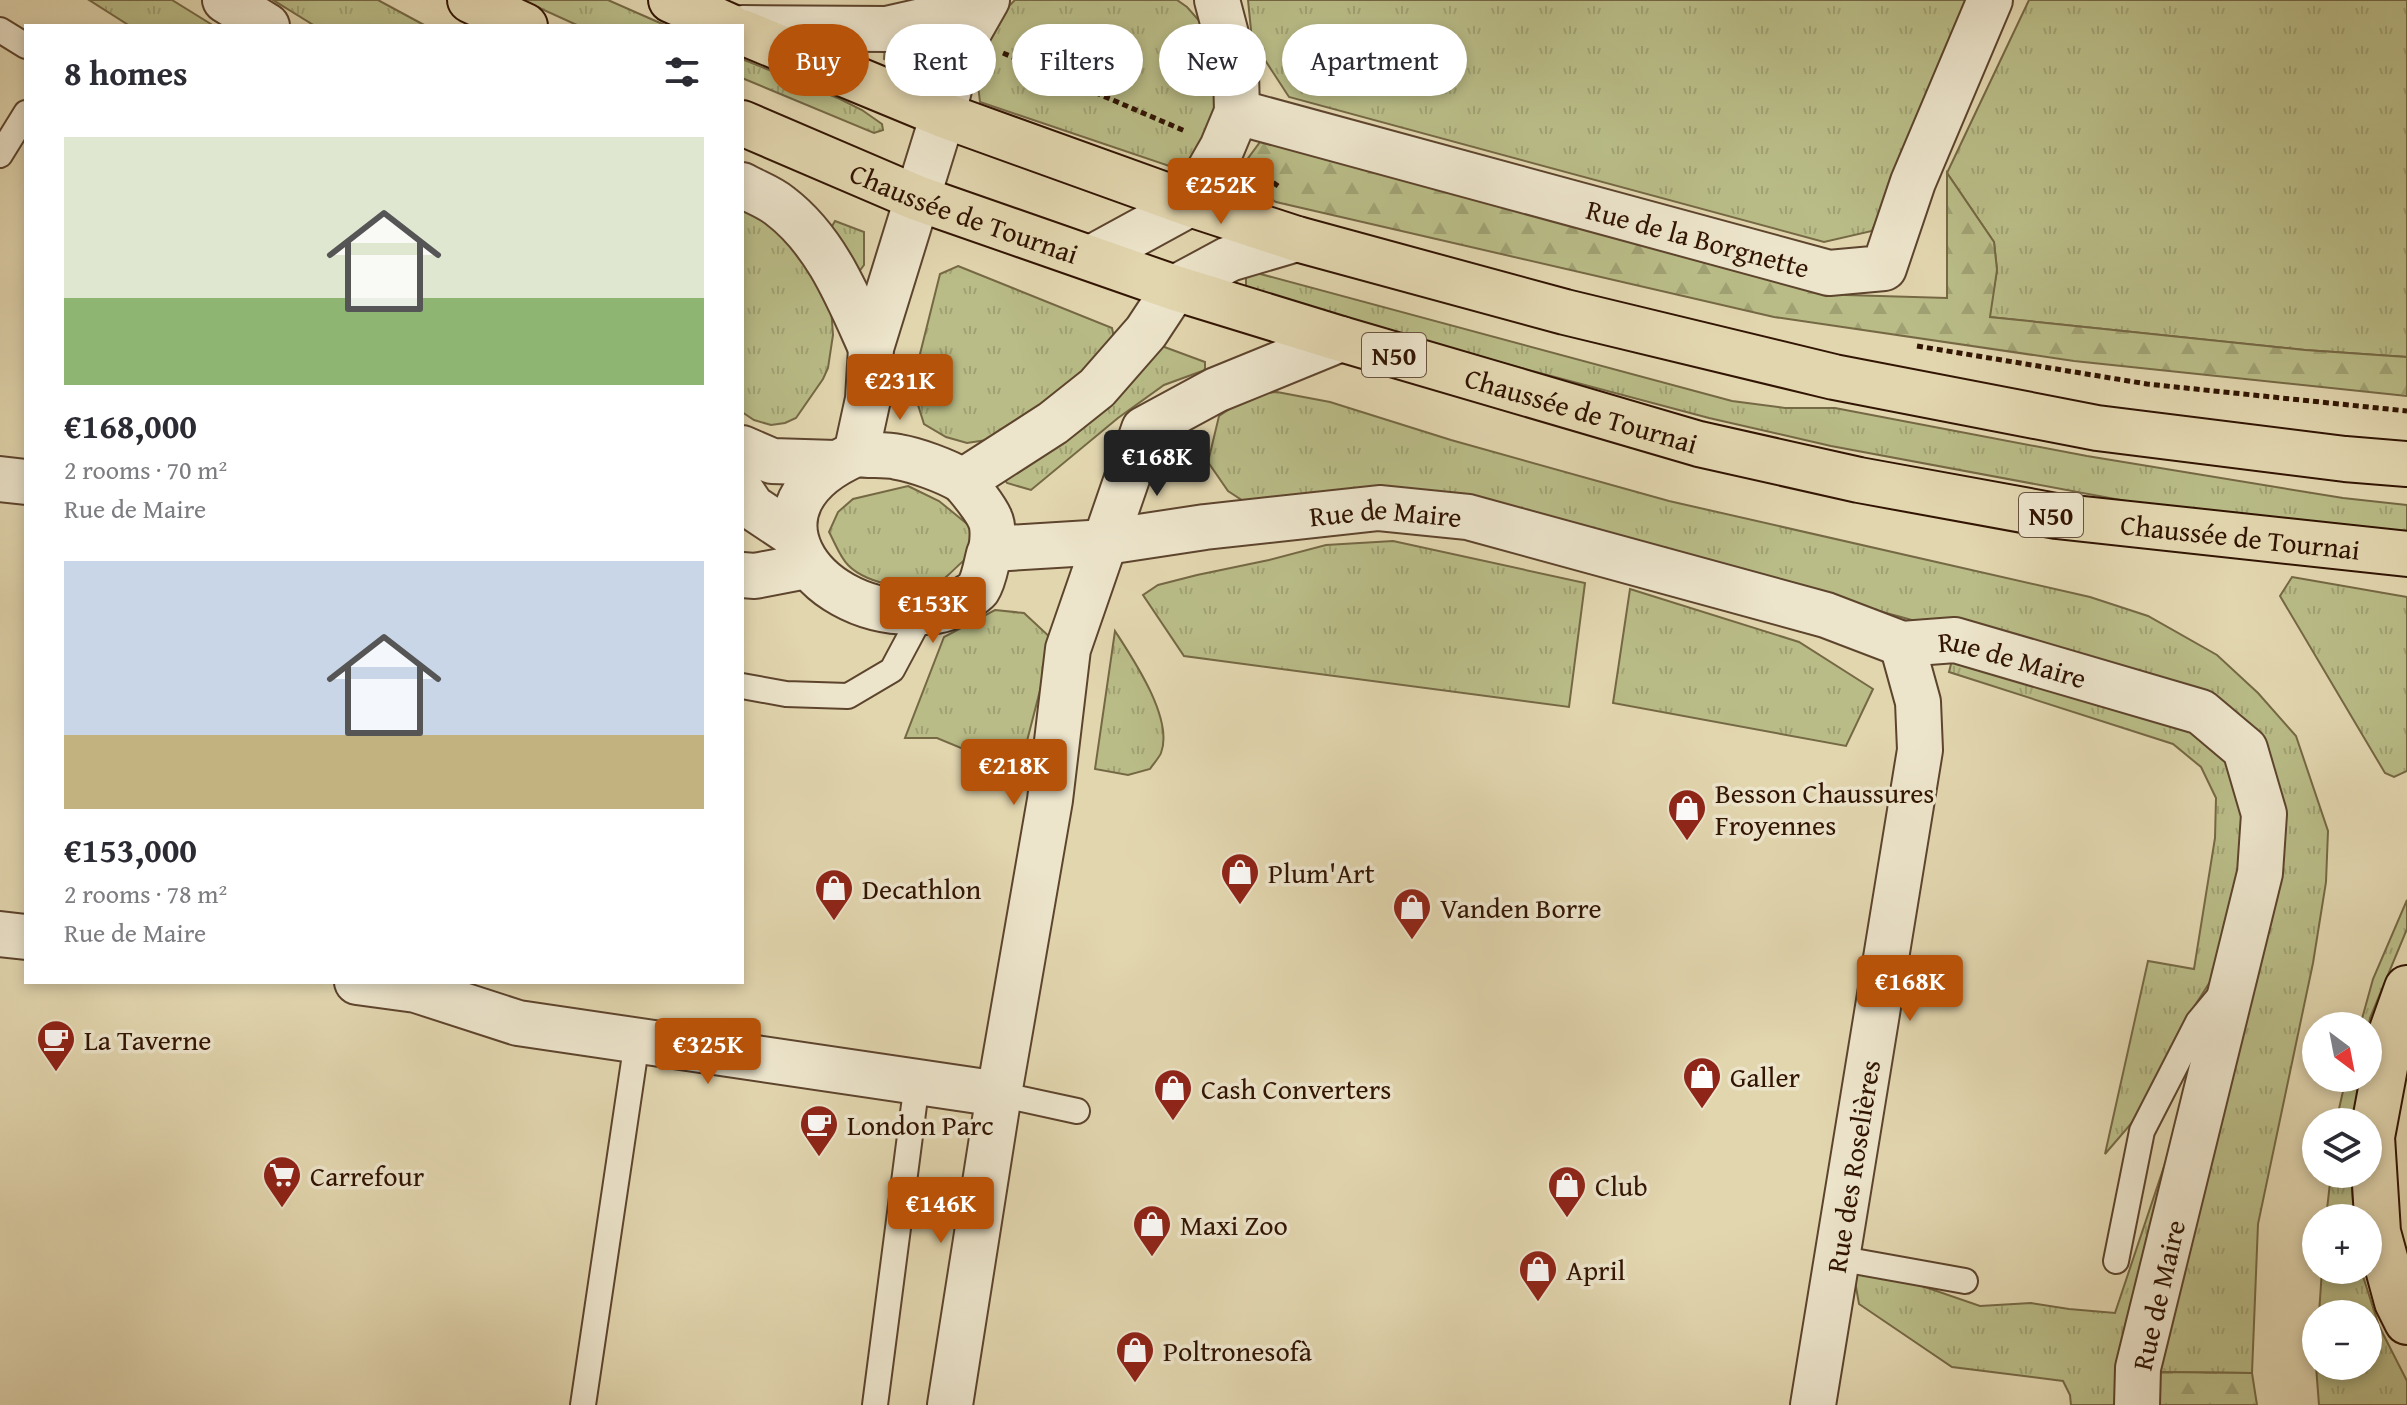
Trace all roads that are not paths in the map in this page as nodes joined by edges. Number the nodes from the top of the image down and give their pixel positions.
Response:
1 (225, 0) edge
2 (450, 0) edge
3 (470, 0) edge
4 (671, 0) edge
5 (986, 0) edge
6 (1217, 0) edge
7 (1990, 0) edge
8 (264, 24) edge
9 (471, 24) edge
10 (521, 24) edge
11 (725, 24) edge
12 (0, 30) edge
13 (744, 30) edge
14 (744, 31) edge
15 (24, 45) edge
16 (1237, 112) junction
17 (943, 115) junction
18 (24, 116) edge
19 (744, 124) edge
20 (0, 155) edge
21 (744, 186) edge
22 (917, 198) junction
23 (1190, 204) junction
24 (1297, 239) junction
25 (1091, 258) junction
26 (1175, 288) junction
27 (1341, 339) junction
28 (871, 348) junction
29 (744, 449) edge
30 (846, 459) junction
31 (2407, 464) edge
32 (0, 479) edge
33 (963, 481) junction
34 (24, 482) edge
35 (744, 495) edge
36 (1106, 542) junction
37 (992, 549) junction
38 (801, 550) junction
39 (2407, 554) edge
40 (744, 575) edge
41 (923, 612) junction
42 (1902, 644) junction
43 (744, 686) edge
44 (0, 934) edge
45 (24, 937) edge
46 (2234, 979) junction
47 (372, 984) edge
48 (2407, 988) edge
49 (637, 1041) junction
50 (917, 1082) junction
51 (999, 1094) junction
52 (1077, 1111) dead end
53 (1837, 1258) junction
54 (2116, 1261) dead end
55 (1965, 1281) dead end
56 (2407, 1322) edge
57 (583, 1405) edge
58 (875, 1405) edge
59 (950, 1405) edge
60 (1813, 1405) edge
61 (2137, 1405) edge

1 - 8 street
2 - 9 street
3 - 10 main road
4 - 11 main road
5 - 13 street
5 - 17 street
6 - 16 street
7 - 16 street, Rue de la Borgnette
12 - 15 lane
14 - 17 main road
16 - 23 street
17 - 22 street
17 - 23 main road
18 - 20 lane
19 - 22 main road, Chaussée de Tournai / N50
21 - 28 street
22 - 25 main road, Chaussée de Tournai / N50
22 - 28 street
23 - 24 main road
23 - 25 street
24 - 26 street
24 - 31 main road
25 - 26 main road, Chaussée de Tournai / N50
26 - 27 main road, Chaussée de Tournai / N50
26 - 33 street
27 - 36 street
27 - 39 main road, Chaussée de Tournai / N50
28 - 30 street
29 - 30 street
30 - 33 street
30 - 38 street
32 - 34 street
33 - 37 street
35 - 38 street
36 - 37 street, Rue de Maire
36 - 42 street, Rue de Maire
36 - 51 street
37 - 41 street
38 - 40 street
38 - 41 street
41 - 43 lane
42 - 46 street, Rue de Maire
42 - 53 street, Rue des Roselières
44 - 45 street
46 - 54 lane
46 - 61 street, Rue de Maire
47 - 49 street
48 - 56 main road
49 - 50 street
49 - 57 lane
50 - 51 street
50 - 58 lane
51 - 52 lane
51 - 59 street
53 - 55 lane
53 - 60 street, Rue des Roselières

